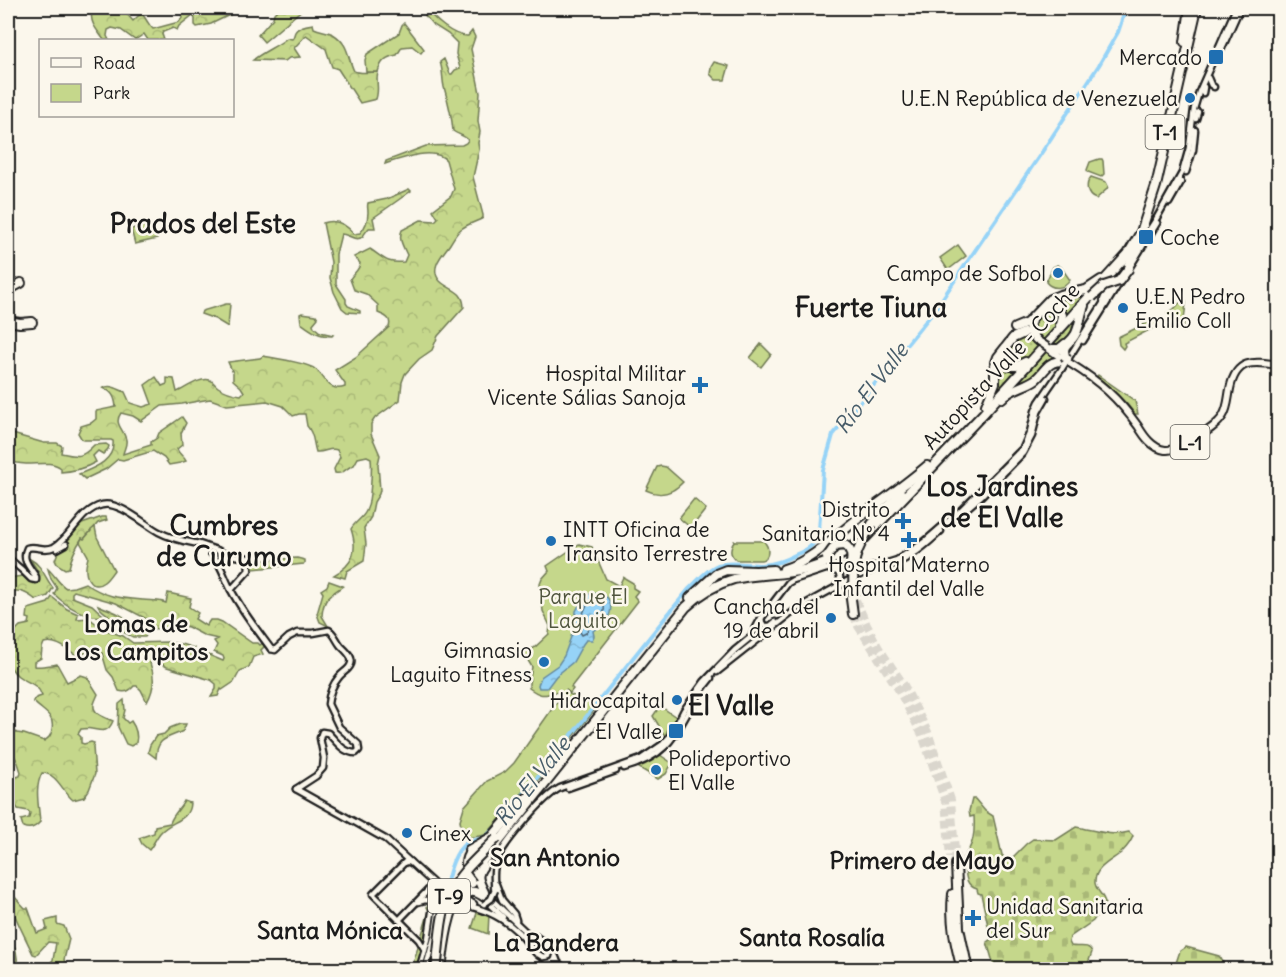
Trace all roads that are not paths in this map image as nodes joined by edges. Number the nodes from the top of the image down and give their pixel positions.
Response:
1 (1196, 8) edge
2 (1238, 8) edge
3 (1188, 41) junction
4 (1208, 78) junction
5 (1204, 87) junction
6 (1214, 87) dead end
7 (1203, 93) dead end
8 (1131, 265) junction
9 (1115, 278) junction
10 (21, 283) dead end
11 (1101, 283) junction
12 (8, 290) edge
13 (1108, 297) junction
14 (1089, 299) junction
15 (8, 321) edge
16 (33, 322) dead end
17 (1059, 328) junction
18 (1024, 333) dead end
19 (1013, 338) junction
20 (1036, 340) junction
21 (1077, 348) junction
22 (1050, 349) junction
23 (1035, 355) junction
24 (1069, 361) junction
25 (1025, 362) junction
26 (1278, 364) edge
27 (1062, 371) junction
28 (984, 410) junction
29 (932, 464) junction
30 (924, 475) junction
31 (906, 484) junction
32 (87, 514) junction
33 (869, 525) junction
34 (198, 538) dead end
35 (190, 543) junction
36 (66, 544) dead end
37 (57, 549) junction
38 (209, 550) junction
39 (224, 554) junction
40 (8, 559) edge
41 (219, 563) junction
42 (851, 565) junction
43 (783, 569) junction
44 (826, 569) junction
45 (792, 572) junction
46 (226, 577) junction
47 (238, 582) junction
48 (733, 583) dead end
49 (836, 588) junction
50 (231, 590) junction
51 (235, 596) junction
52 (853, 597) junction
53 (682, 608) junction
54 (798, 608) junction
55 (854, 614) tunnel mouth
56 (761, 618) junction
57 (758, 625) junction
58 (765, 626) junction
59 (667, 631) junction
60 (532, 795) junction
61 (494, 848) junction
62 (407, 860) junction
63 (953, 864) tunnel mouth
64 (466, 874) junction
65 (472, 882) junction
66 (495, 887) junction
67 (955, 890) junction
68 (484, 892) junction
69 (424, 894) junction
70 (416, 903) junction
71 (486, 903) junction
72 (440, 904) junction
73 (467, 905) junction
74 (504, 911) junction
75 (510, 915) junction
76 (399, 920) junction
77 (516, 920) junction
78 (447, 926) junction
79 (516, 930) junction
80 (529, 937) junction
81 (428, 951) junction
82 (556, 962) junction
83 (966, 968) edge
84 (419, 969) edge
85 (425, 969) edge
86 (438, 969) edge
87 (561, 969) edge
88 (566, 969) edge

1 - 3 highway, T-1
2 - 4 main road
2 - 9 main road
3 - 9 highway, T-1
3 - 11 highway, Autopista Valle - Coche / T-1
4 - 5 main road
4 - 6 main road
5 - 7 main road
5 - 8 main road
8 - 13 main road
8 - 14 highway, bridge
9 - 11 highway
9 - 13 highway
10 - 12 highway
11 - 13 highway
11 - 14 highway, Autopista Valle - Coche / T-1
11 - 17 highway, Autopista Valle - Coche / T-1
11 - 19 highway
13 - 21 main road
13 - 21 main road
14 - 17 highway, Autopista Valle - Coche / T-1
14 - 24 highway
15 - 16 highway
17 - 20 highway
17 - 22 highway
17 - 23 highway, Autopista Valle - Coche / T-1
17 - 25 highway, Autopista Valle - Coche / T-1
18 - 19 highway
19 - 28 highway
20 - 22 main road, L-1, bridge
20 - 25 highway
21 - 27 main road
22 - 23 highway
22 - 24 main road, L-1
23 - 28 highway, Autopista Valle - Coche / T-1
24 - 26 main road, L-1
24 - 28 highway
25 - 28 highway, Autopista Valle - Coche / T-1
27 - 44 main road
27 - 49 main road
28 - 29 highway, Autopista Valle - Coche / T-1
29 - 30 highway, Autopista Valle - Coche / T-1
29 - 31 highway, Autopista Valle - Coche / T-1
30 - 33 highway
30 - 45 highway, Autopista Valle - Coche / T-1
31 - 33 highway
31 - 43 highway, Autopista Valle - Coche / T-9
32 - 35 main road
32 - 37 main road
32 - 40 main road
33 - 42 highway, bridge
33 - 52 highway, bridge
34 - 35 main road
35 - 38 main road
36 - 37 main road
37 - 40 main road
38 - 39 main road
38 - 41 main road
39 - 41 main road
39 - 47 main road
41 - 46 main road
42 - 45 highway, bridge
42 - 52 highway, bridge
43 - 53 highway, Autopista Valle - Coche / T-9
43 - 53 highway, T-9
44 - 49 main road
44 - 56 main road
45 - 59 highway, Autopista Valle - Coche / T-9
46 - 47 main road
46 - 50 main road
47 - 50 main road
47 - 51 main road
48 - 59 highway
49 - 54 main road
50 - 51 main road
51 - 62 main road
52 - 55 highway
53 - 60 highway, Autopista Valle - Coche / T-9
54 - 58 main road
54 - 66 main road
56 - 57 main road
56 - 58 main road
57 - 58 main road
57 - 66 main road
59 - 61 highway, Autopista Valle - Coche / T-9
60 - 64 highway
60 - 86 highway, Autopista Valle - Coche / T-9, bridge
61 - 68 highway, T-9
61 - 78 highway, Autopista Valle - Coche / T-9
62 - 69 main road
62 - 76 main road
63 - 67 highway
64 - 65 highway, bridge
64 - 78 highway
65 - 68 highway
65 - 71 highway
66 - 71 main road, bridge
66 - 75 main road
66 - 77 main road
67 - 83 highway
67 - 83 highway
68 - 74 main road
69 - 70 main road
69 - 72 main road
70 - 72 main road
70 - 76 main road
71 - 73 main road
71 - 78 highway
71 - 80 main road
72 - 73 main road, bridge
72 - 78 highway
72 - 81 main road
72 - 81 main road
73 - 79 main road
73 - 79 main road
74 - 75 main road
74 - 80 main road
75 - 77 main road
76 - 81 main road
77 - 80 main road
78 - 86 highway, Autopista Valle - Coche / T-9
79 - 80 main road
80 - 80 main road, bridge
80 - 82 main road
80 - 82 main road
80 - 82 main road
81 - 84 main road
81 - 85 main road
82 - 87 main road
82 - 88 main road

